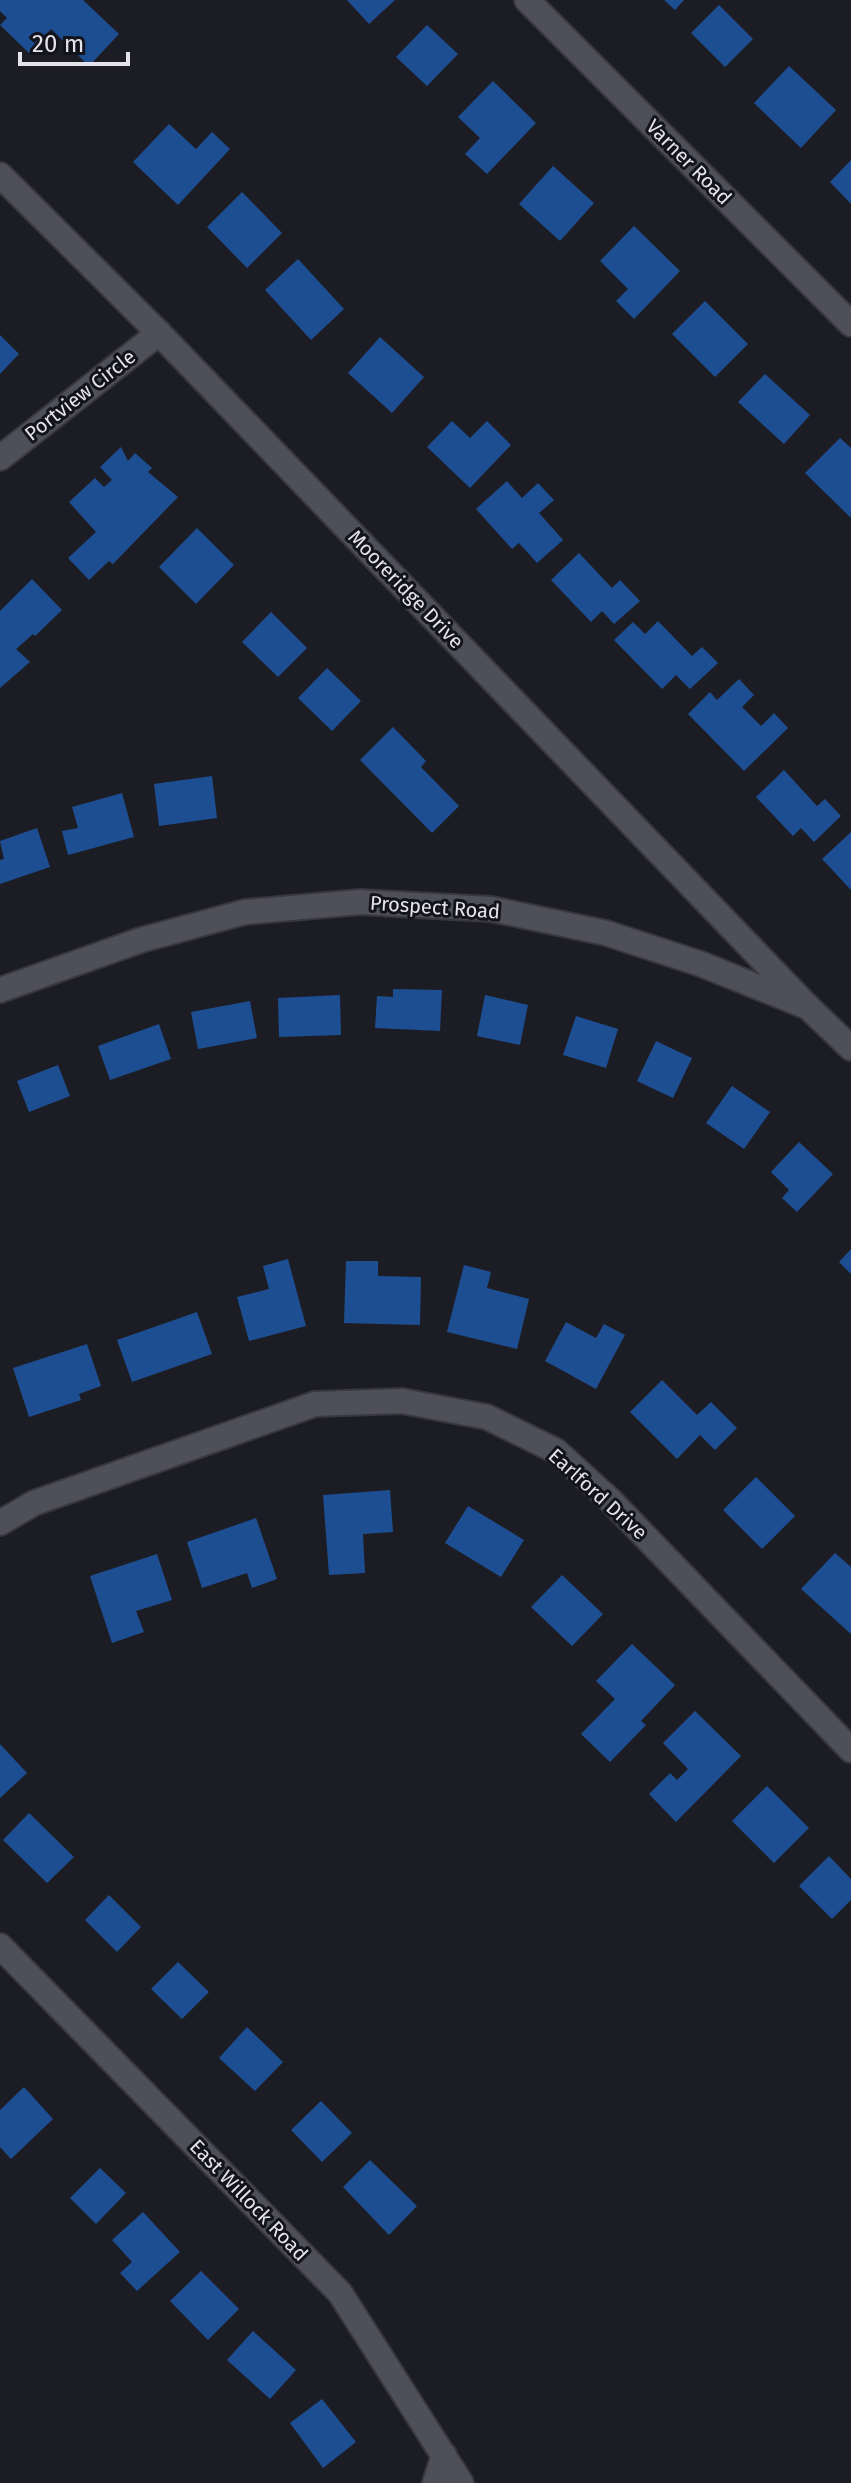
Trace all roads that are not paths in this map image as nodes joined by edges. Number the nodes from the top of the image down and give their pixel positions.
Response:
1 (527, 0) edge
2 (0, 175) edge
3 (851, 324) edge
4 (159, 333) junction
5 (0, 458) edge
6 (0, 990) edge
7 (808, 1007) junction
8 (849, 1041) edge
9 (0, 1523) edge
10 (851, 1750) edge
11 (0, 1946) edge
12 (444, 2455) junction
13 (435, 2483) edge
14 (461, 2483) edge

1 - 3 street, Varner Road
2 - 4 street, Mooreridge Drive
4 - 5 street, Portview Circle
4 - 7 street, Mooreridge Drive
6 - 7 street, Prospect Road
7 - 8 street, Prospect Road
9 - 10 street, Earlford Drive
11 - 12 street, East Willock Road
12 - 13 street
12 - 14 street, East Willock Road

